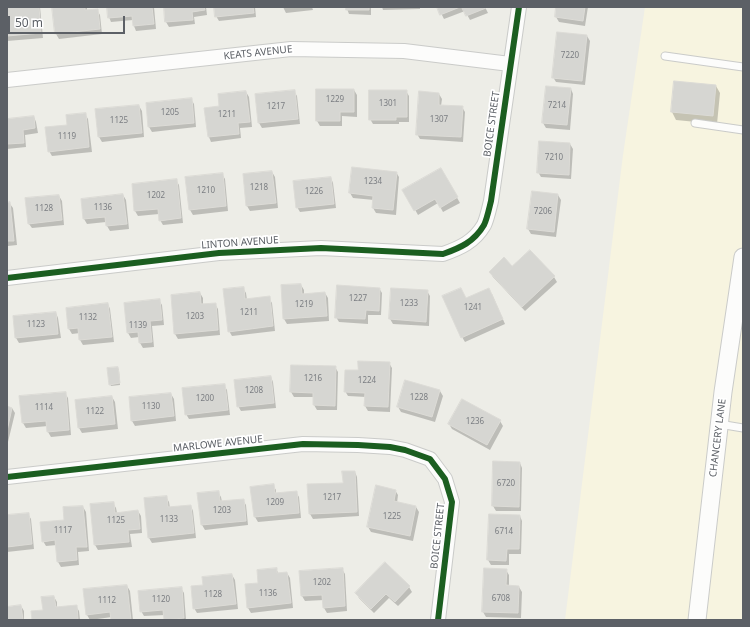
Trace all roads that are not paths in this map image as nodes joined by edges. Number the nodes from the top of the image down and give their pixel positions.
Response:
1 (519, 7) edge
2 (665, 56) dead end
3 (510, 64) junction
4 (743, 67) edge
5 (7, 80) edge
6 (695, 123) dead end
7 (743, 130) edge
8 (472, 240) joint
9 (743, 257) edge
10 (7, 278) edge
11 (739, 316) edge
12 (719, 424) junction
13 (743, 428) edge
14 (430, 459) joint
15 (7, 477) edge
16 (438, 620) edge
17 (696, 620) edge

1 - 3 street, BOICE STREET
2 - 4 lane
3 - 5 street, KEATS AVENUE
3 - 8 street, BOICE STREET
6 - 7 lane
8 - 10 street, LINTON AVENUE
9 - 11 street, CHANCERY LANE
11 - 12 street, CHANCERY LANE
12 - 13 lane
12 - 17 street, CHANCERY LANE
14 - 15 street, MARLOWE AVENUE
14 - 16 street, BOICE STREET

